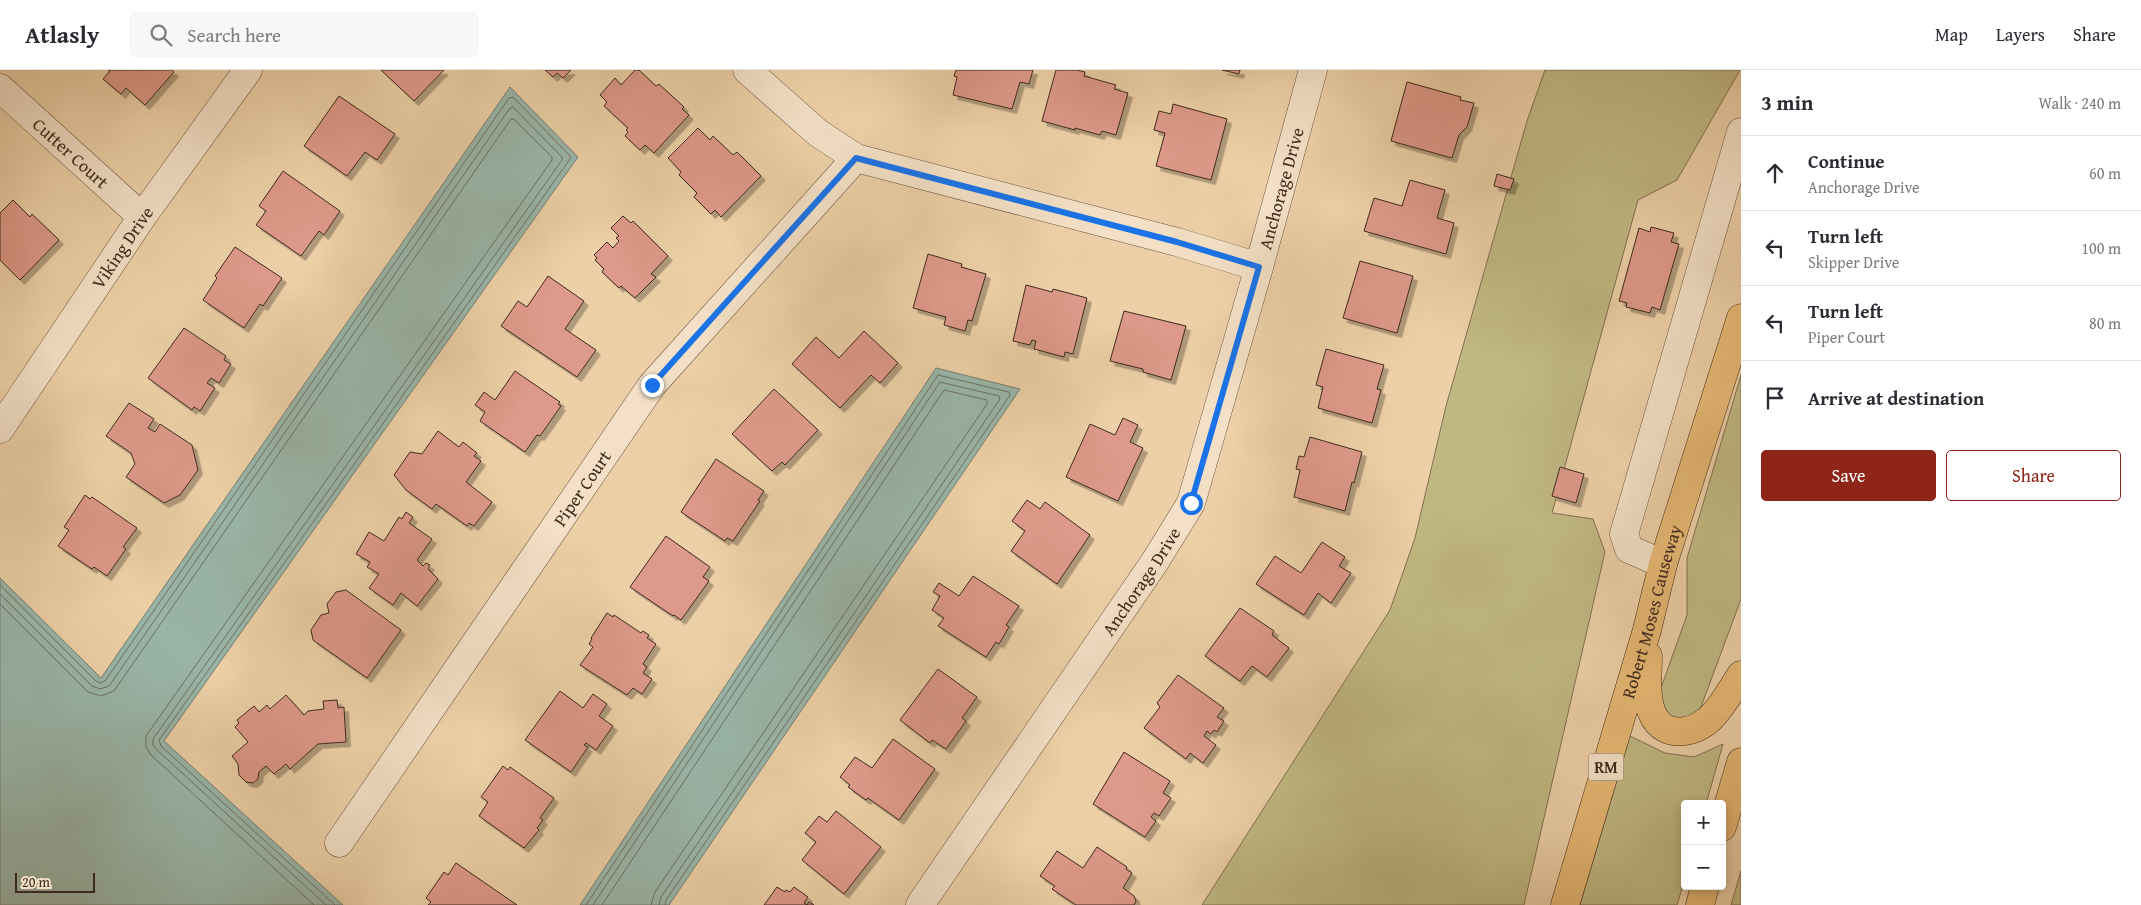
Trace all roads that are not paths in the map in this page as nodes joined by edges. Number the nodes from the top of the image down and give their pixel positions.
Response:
1 (248, 70) edge
2 (747, 70) edge
3 (1313, 70) edge
4 (0, 88) edge
5 (1741, 132) edge
6 (856, 158) junction
7 (142, 217) junction
8 (1259, 267) junction
9 (1741, 318) edge
10 (0, 429) edge
11 (1663, 564) junction
12 (1647, 630) junction
13 (1741, 675) edge
14 (1741, 762) edge
15 (1726, 813) edge
16 (339, 843) dead end
17 (1704, 890) edge
18 (920, 905) edge
19 (1565, 905) edge
20 (1700, 905) edge

1 - 7 street, Viking Drive
2 - 6 street
3 - 8 street, Anchorage Drive
4 - 7 street, Cutter Court
5 - 11 street
6 - 8 street
6 - 16 street, Piper Court
7 - 10 street, Viking Drive
8 - 18 street, Anchorage Drive
9 - 11 highway, Robert Moses Causeway / RM
11 - 12 highway, Robert Moses Causeway / RM
12 - 13 highway
12 - 19 highway, Robert Moses Causeway / RM
14 - 15 highway
17 - 20 highway

